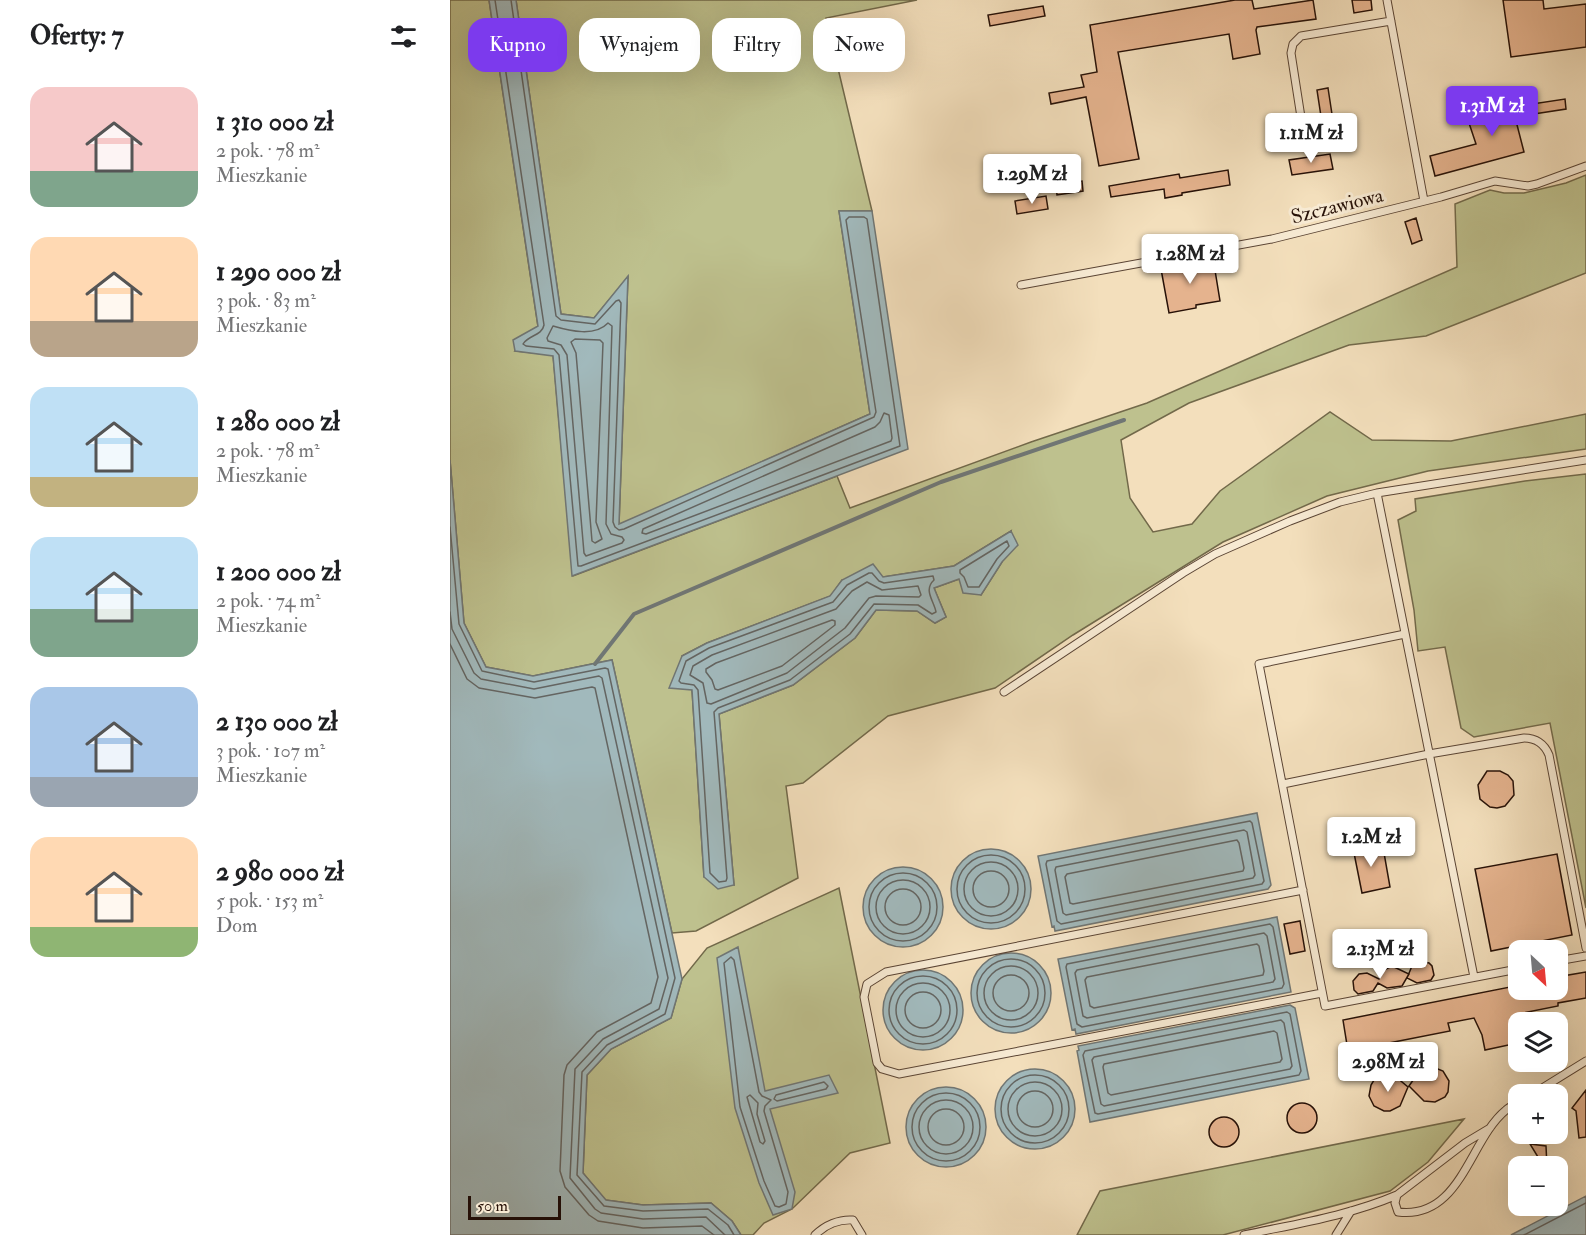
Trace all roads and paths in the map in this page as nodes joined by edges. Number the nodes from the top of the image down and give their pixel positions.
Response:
1 (1387, 0) edge
2 (1391, 21) junction
3 (1303, 130) dead end
4 (1586, 166) edge
5 (1424, 201) junction
6 (1021, 285) dead end
7 (1586, 460) edge
8 (1377, 493) junction
9 (1405, 634) junction
10 (1004, 692) dead end
11 (1429, 754) junction
12 (1283, 784) junction
13 (1303, 890) junction
14 (1586, 948) edge
15 (1586, 956) edge
16 (1568, 959) edge
17 (1508, 971) edge
18 (1474, 977) junction
19 (1322, 993) junction
20 (1586, 1060) edge
21 (1548, 1084) edge
22 (1508, 1109) edge
23 (1490, 1128) junction
24 (1396, 1195) junction
25 (1351, 1211) junction
26 (815, 1235) edge
27 (862, 1235) edge
28 (1244, 1235) edge
29 (1336, 1235) edge

1 - 2 lane
2 - 3 lane
2 - 5 lane
4 - 5 lane, Szczawiowa
5 - 6 lane, Szczawiowa
7 - 8 lane
8 - 9 lane
8 - 10 lane
9 - 11 lane
9 - 12 lane
11 - 12 lane
11 - 14 lane
11 - 18 lane
12 - 13 lane
13 - 19 lane
13 - 19 lane
15 - 16 lane
17 - 18 lane
18 - 19 lane
20 - 21 lane
22 - 23 lane
23 - 24 lane
23 - 24 lane
24 - 25 lane
25 - 28 lane
25 - 29 lane
26 - 27 lane

